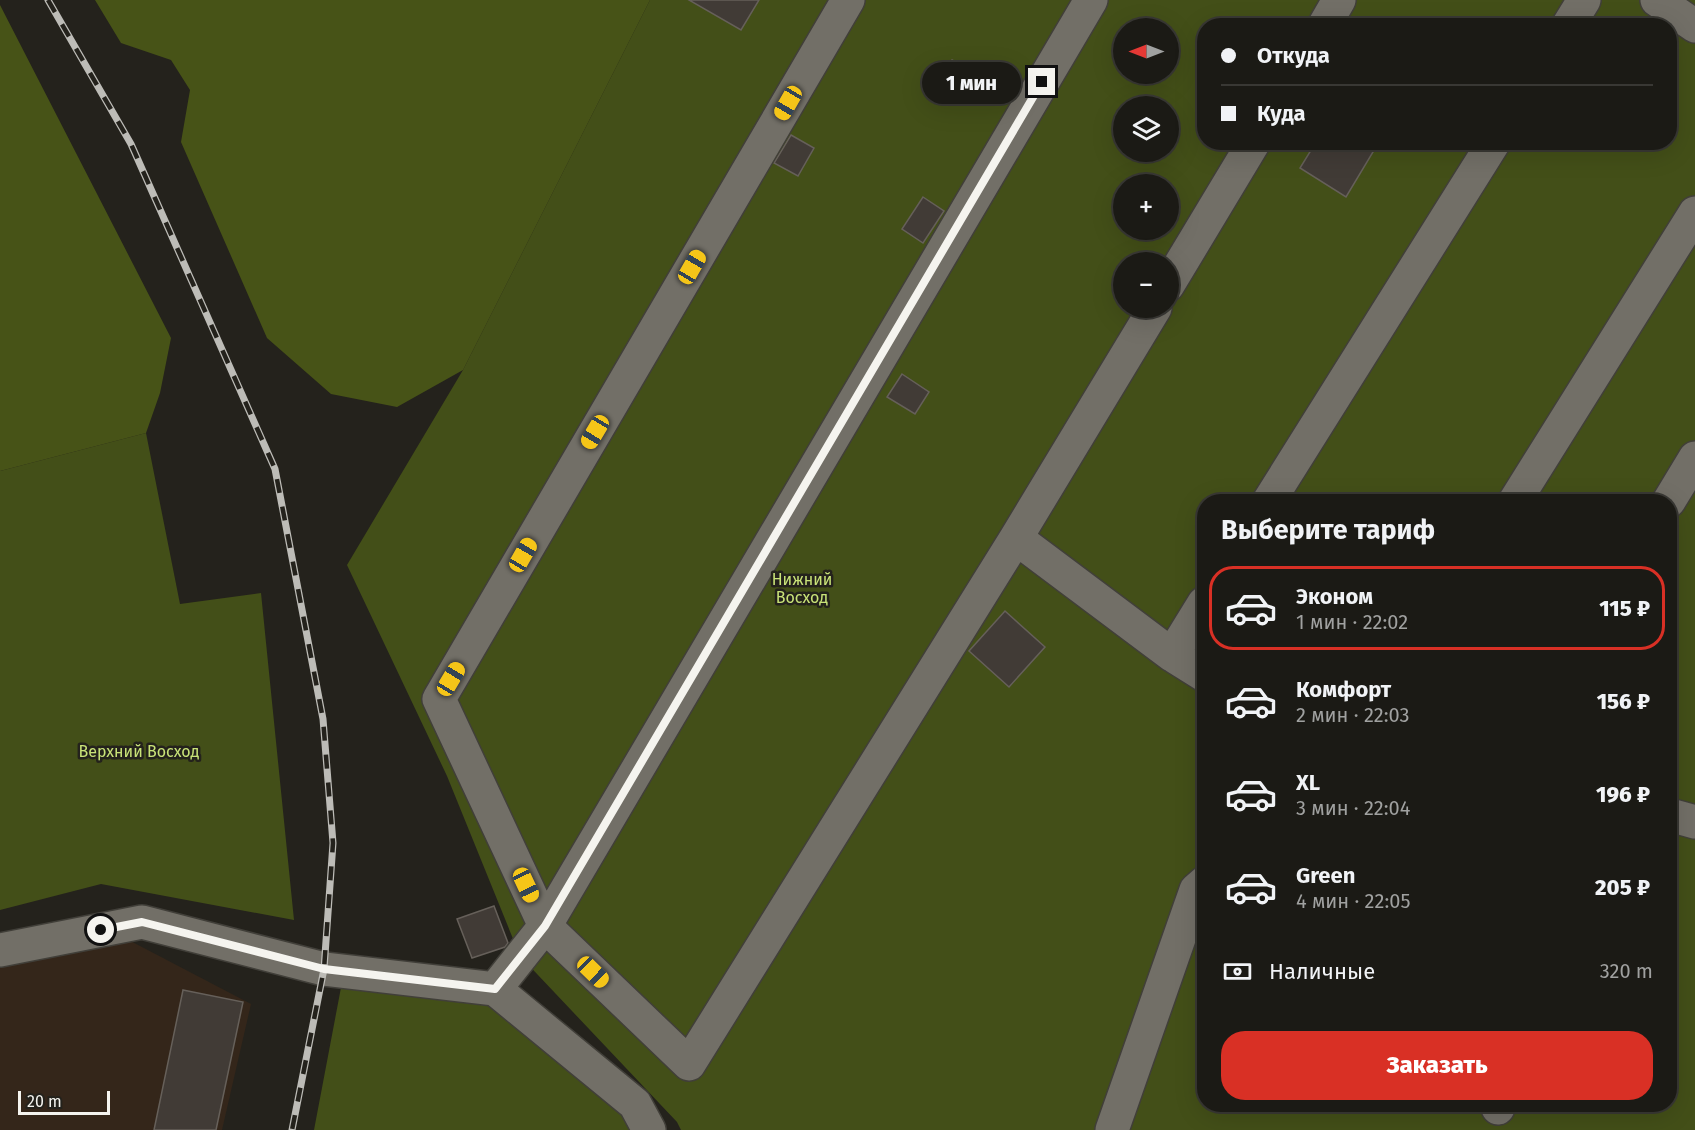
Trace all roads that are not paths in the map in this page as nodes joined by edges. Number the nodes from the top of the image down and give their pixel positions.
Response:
1 (848, 0) edge
2 (1091, 0) edge
3 (1340, 0) edge
4 (1584, 0) edge
5 (1657, 0) edge
6 (1329, 18) edge
7 (1573, 18) edge
8 (1695, 26) edge
9 (1249, 150) edge
10 (1489, 150) edge
11 (1695, 213) edge
12 (1179, 267) edge
13 (1149, 318) edge
14 (1695, 458) edge
15 (1273, 494) edge
16 (1519, 494) edge
17 (1673, 494) edge
18 (1016, 538) junction
19 (1197, 614) edge
20 (1172, 655) junction
21 (1197, 671) edge
22 (1677, 817) edge
23 (1695, 822) edge
24 (1197, 889) edge
25 (545, 926) junction
26 (0, 950) edge
27 (495, 989) junction
28 (650, 1130) edge
29 (1112, 1130) edge

1 - 25 lane
2 - 25 lane
3 - 6 lane
4 - 7 lane
5 - 8 lane
9 - 12 lane
10 - 15 lane
11 - 16 lane
13 - 18 lane
14 - 17 lane
18 - 20 lane
18 - 25 lane
19 - 20 lane
20 - 21 lane
22 - 23 lane
24 - 29 lane
25 - 27 lane
26 - 27 lane
27 - 28 lane

